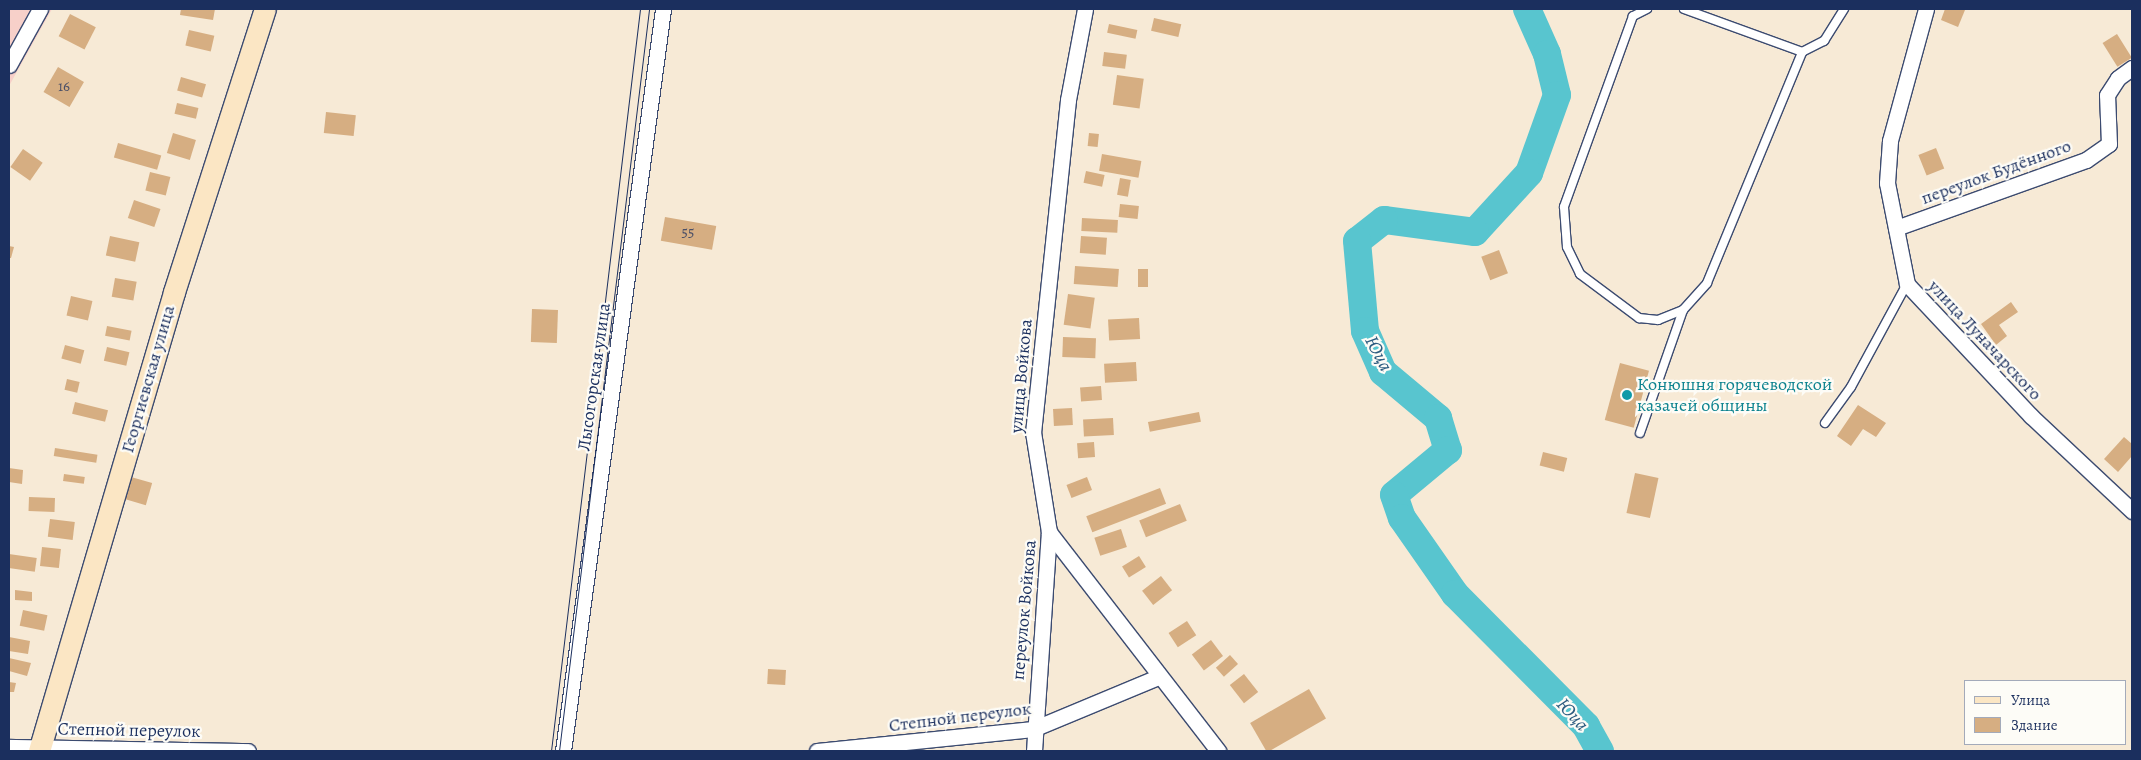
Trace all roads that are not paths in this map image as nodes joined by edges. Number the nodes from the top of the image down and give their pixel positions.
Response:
1 (40, 9) edge
2 (265, 9) edge
3 (663, 9) edge
4 (1085, 9) edge
5 (1647, 9) edge
6 (1684, 9) edge
7 (1844, 9) edge
8 (1926, 9) edge
9 (1802, 52) junction
10 (9, 65) edge
11 (2132, 68) edge
12 (1896, 228) junction
13 (1907, 284) junction
14 (1683, 310) junction
15 (1825, 423) dead end
16 (1640, 433) dead end
17 (2132, 511) edge
18 (1050, 532) junction
19 (1158, 677) junction
20 (1034, 729) junction
21 (9, 747) edge
22 (40, 749) edge
23 (248, 751) edge
24 (563, 751) edge
25 (817, 751) edge
26 (1034, 751) edge
27 (1218, 751) edge

1 - 10 street
2 - 22 main road, Георгиевская улица
3 - 24 street, Лысогорская улица
4 - 18 street, улица Войкова
5 - 14 lane
6 - 9 lane
7 - 9 lane
8 - 12 street, улица Луначарского
9 - 14 lane
11 - 12 street, переулок Будённого
12 - 13 street, улица Луначарского
13 - 15 lane
13 - 17 street, улица Луначарского
14 - 16 lane
18 - 19 street, улица Войкова
18 - 20 street, переулок Войкова
19 - 20 street, Степной переулок
19 - 27 street, улица Войкова
20 - 25 street, Степной переулок
20 - 26 street, переулок Войкова
21 - 22 street, Степной переулок
22 - 23 street, Степной переулок

